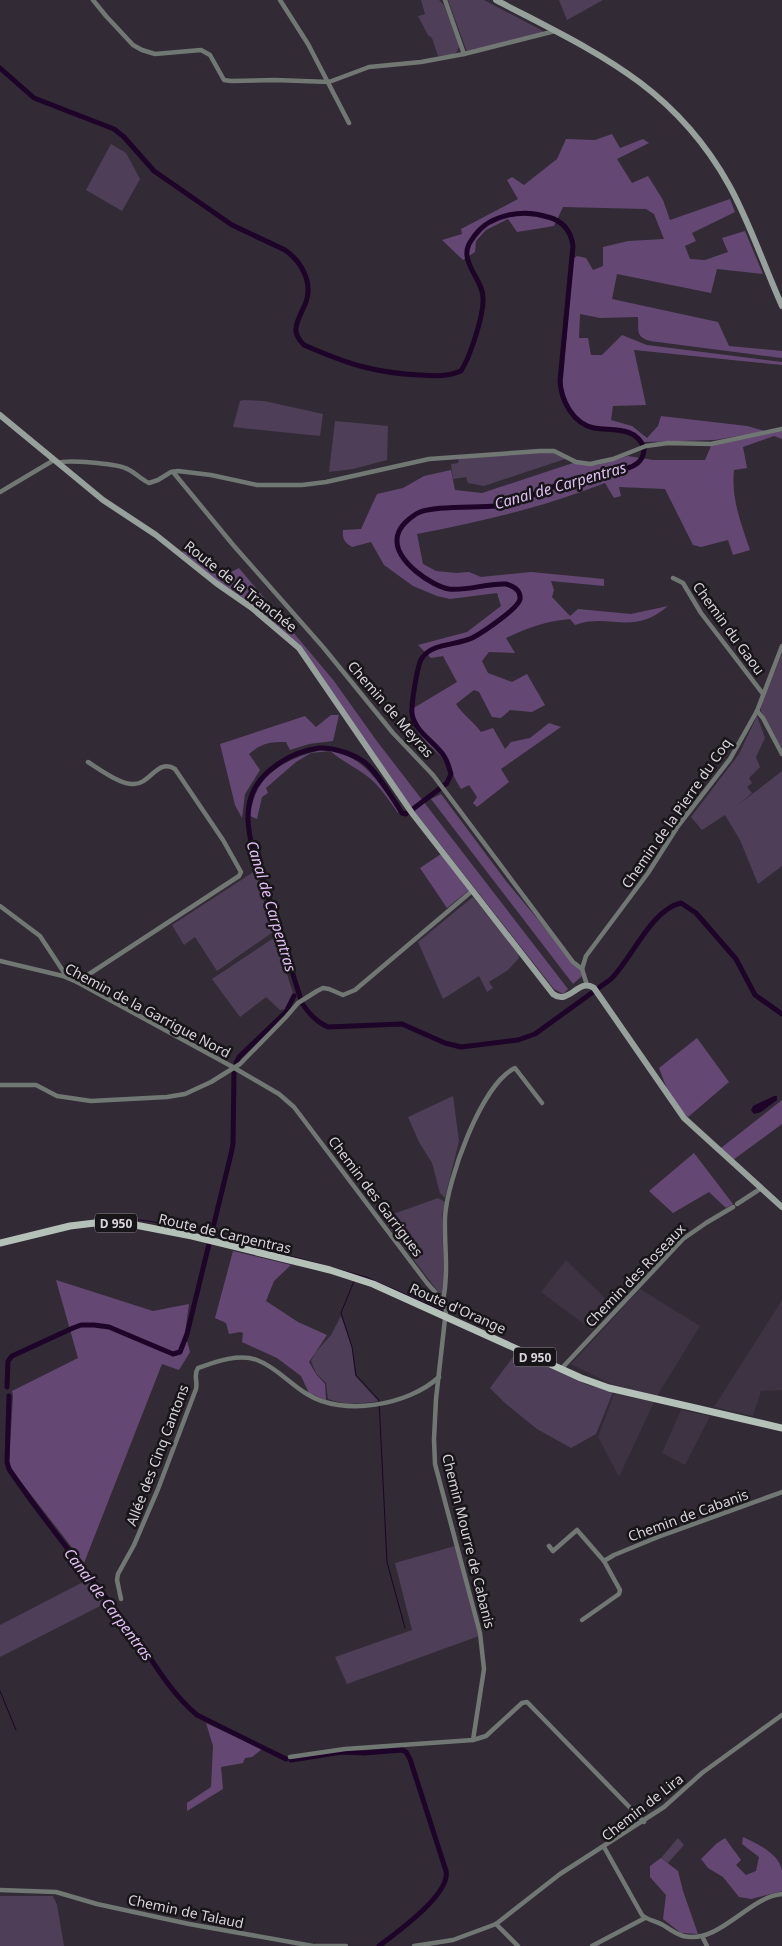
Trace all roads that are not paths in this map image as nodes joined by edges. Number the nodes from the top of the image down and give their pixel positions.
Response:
1 (93, 0) edge
2 (280, 0) edge
3 (445, 0) edge
4 (496, 0) edge
5 (555, 31) junction
6 (464, 54) junction
7 (329, 82) junction
8 (349, 123) dead end
9 (782, 306) edge
10 (0, 415) edge
11 (782, 429) edge
12 (56, 462) junction
13 (173, 472) junction
14 (0, 492) edge
15 (673, 578) dead end
16 (782, 646) edge
17 (763, 694) junction
18 (756, 711) junction
19 (782, 754) edge
20 (88, 762) dead end
21 (473, 892) junction
22 (0, 906) edge
23 (0, 961) edge
24 (582, 969) junction
25 (67, 977) junction
26 (77, 982) junction
27 (587, 985) junction
28 (235, 1068) junction
29 (0, 1085) edge
30 (279, 1094) joint
31 (542, 1103) dead end
32 (760, 1189) junction
33 (782, 1207) edge
34 (0, 1243) edge
35 (296, 1262) joint
36 (443, 1301) junction
37 (446, 1316) junction
38 (561, 1369) junction
39 (439, 1377) junction
40 (782, 1428) edge
41 (782, 1492) edge
42 (549, 1546) dead end
43 (604, 1561) junction
44 (121, 1599) dead end
45 (582, 1620) dead end
46 (782, 1715) edge
47 (472, 1740) junction
48 (290, 1758) dead end
49 (644, 1822) junction
50 (604, 1847) junction
51 (0, 1890) edge
52 (782, 1894) edge
53 (645, 1918) junction
54 (496, 1924) junction
55 (702, 1936) junction
56 (314, 1946) edge
57 (346, 1946) edge
58 (414, 1946) edge
59 (518, 1946) edge
60 (592, 1946) edge
61 (707, 1946) edge

1 - 7 street
2 - 7 street
3 - 6 street
4 - 5 street
5 - 6 street
5 - 9 street
6 - 7 street
7 - 8 street
10 - 12 street, Route de la Tranchée
11 - 13 street
12 - 13 street
12 - 14 street
12 - 21 street, Route de la Tranchée
13 - 24 street, Chemin de Meyras
15 - 17 street, Chemin du Gaou
16 - 17 street, Chemin de la Pierre du Coq
17 - 18 street, Chemin de la Pierre du Coq
18 - 19 street
18 - 24 street, Chemin de la Pierre du Coq
20 - 26 street
21 - 27 street, Route de la Tranchée
21 - 28 street
22 - 25 street
23 - 25 street, Chemin de la Garrigue Nord
24 - 27 street
25 - 26 street, Chemin de la Garrigue Nord
26 - 28 street, Chemin de la Garrigue Nord
27 - 32 street
28 - 29 street
28 - 30 street, Chemin de la Garrigue Nord
30 - 36 street, Chemin des Garrigues
31 - 36 street
32 - 33 street
32 - 38 street, Chemin des Roseaux
34 - 35 main road, Route de Carpentras / D 950
35 - 37 main road, Route d'Orange / D 950
36 - 37 street
37 - 38 main road, Route d'Orange / D 950
37 - 39 street, Chemin Mourre de Cabanis
38 - 40 main road, Route d'Orange / D 950
39 - 44 street, Allée des Cinq Cantons
39 - 47 street, Chemin Mourre de Cabanis
41 - 43 street, Chemin de Cabanis
42 - 43 street
43 - 45 street
46 - 49 street, Chemin de Lira
47 - 48 street
47 - 49 street
49 - 50 street, Chemin de Lira
50 - 53 street, Chemin de Lira
50 - 54 street
51 - 56 street, Chemin de Talaud
52 - 55 street
53 - 55 street
53 - 60 street
54 - 58 street
54 - 59 street
55 - 61 street
56 - 57 street, Chemin de Talaud

